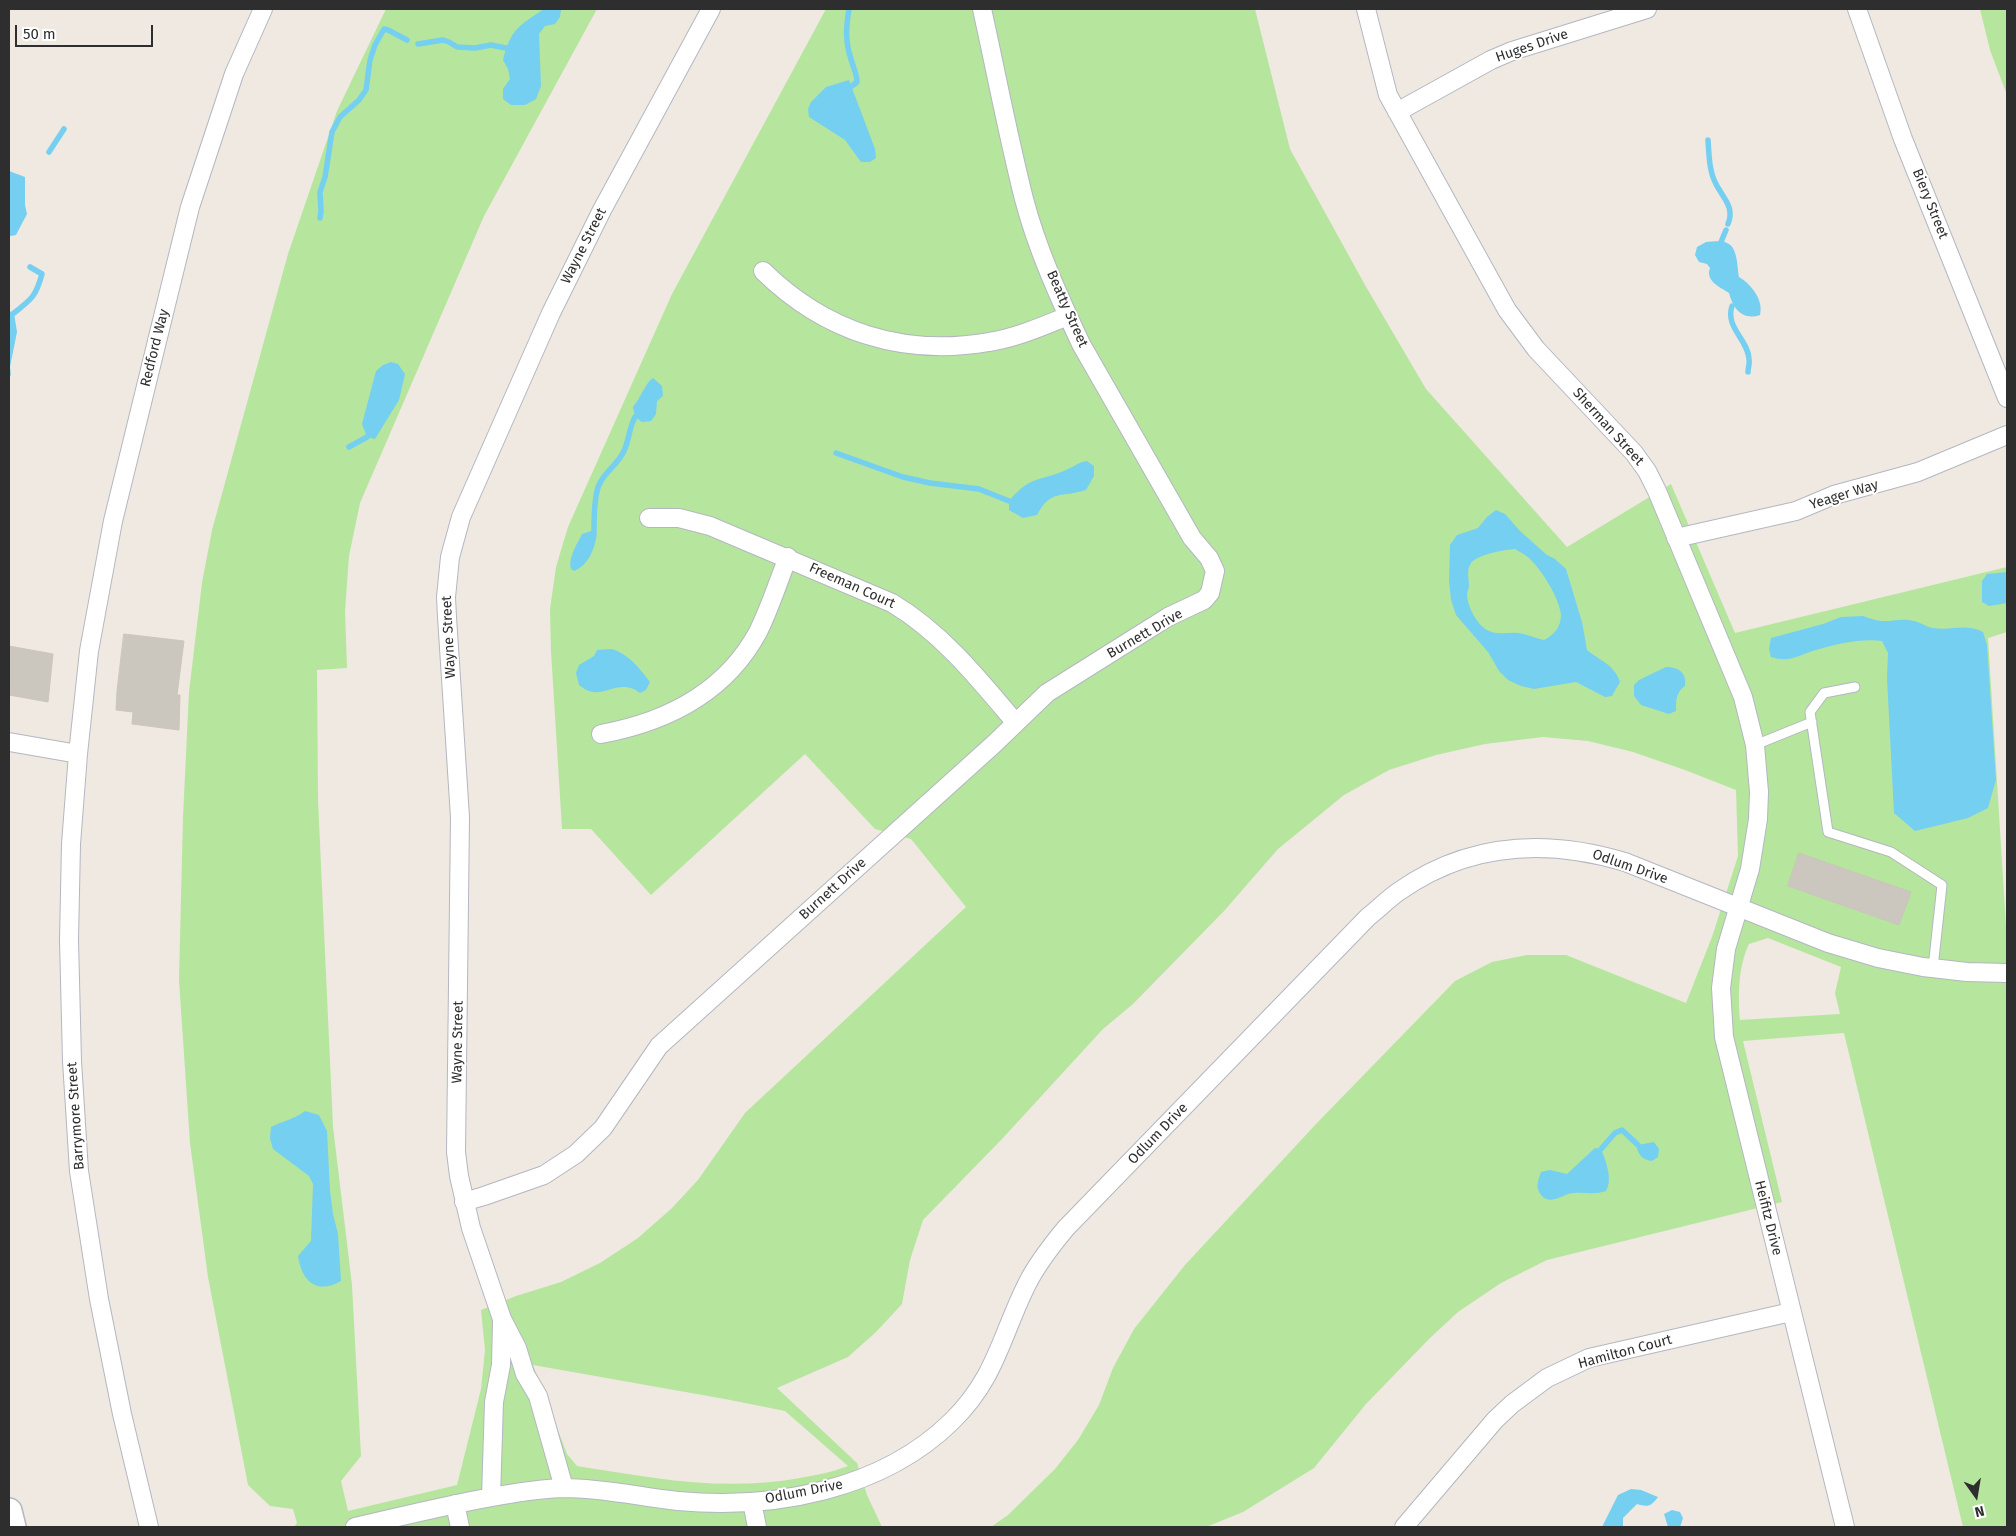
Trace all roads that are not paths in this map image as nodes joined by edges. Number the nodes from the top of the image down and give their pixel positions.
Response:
1 (264, 9) edge
2 (711, 9) edge
3 (982, 9) edge
4 (1366, 9) edge
5 (1648, 9) edge
6 (1857, 9) edge
7 (1397, 112) junction
8 (763, 271) dead end
9 (1068, 316) junction
10 (2007, 398) edge
11 (2007, 435) edge
12 (649, 518) dead end
13 (1676, 538) junction
14 (788, 557) junction
15 (1213, 583) joint
16 (1855, 687) dead end
17 (84, 698) joint
18 (1015, 722) junction
19 (1812, 722) junction
20 (601, 734) dead end
21 (9, 742) edge
22 (1754, 745) junction
23 (78, 754) junction
24 (1738, 907) junction
25 (1933, 968) junction
26 (2007, 973) edge
27 (464, 1202) junction
28 (1791, 1312) junction
29 (502, 1319) junction
30 (564, 1488) junction
31 (491, 1497) junction
32 (752, 1502) junction
33 (455, 1504) junction
34 (9, 1510) edge
35 (13, 1527) edge
36 (150, 1527) edge
37 (355, 1527) edge
38 (460, 1527) edge
39 (757, 1527) edge
40 (1404, 1527) edge
41 (1844, 1527) edge

1 - 17 street, Redford Way
2 - 27 street, Wayne Street
3 - 9 street, Beatty Street
4 - 7 street, Sherman Street
5 - 7 street, Huges Drive
6 - 10 street, Biery Street
7 - 13 street, Sherman Street
8 - 9 street
9 - 15 street, Beatty Street
11 - 13 street, Yeager Way
12 - 14 street, Freeman Court
13 - 22 street, Sherman Street
14 - 18 street, Freeman Court
14 - 20 street
15 - 18 street, Burnett Drive
16 - 19 lane
17 - 23 street, Barrymore Street
18 - 27 street, Burnett Drive
19 - 22 lane
19 - 25 lane
21 - 23 street
22 - 24 street, Sherman Street
23 - 36 street, Barrymore Street
24 - 25 street, Odlum Drive
24 - 28 street, Heifitz Drive
24 - 32 street, Odlum Drive
25 - 26 street, Odlum Drive
27 - 29 street, Wayne Street
28 - 40 street, Hamilton Court
28 - 41 street, Heifitz Drive
29 - 30 street, Wayne Street
29 - 31 street, Wayne Street
30 - 31 street, Odlum Drive
30 - 32 street, Odlum Drive
31 - 33 street, Odlum Drive
32 - 39 street
33 - 37 street, Odlum Drive
33 - 38 street
34 - 35 main road

